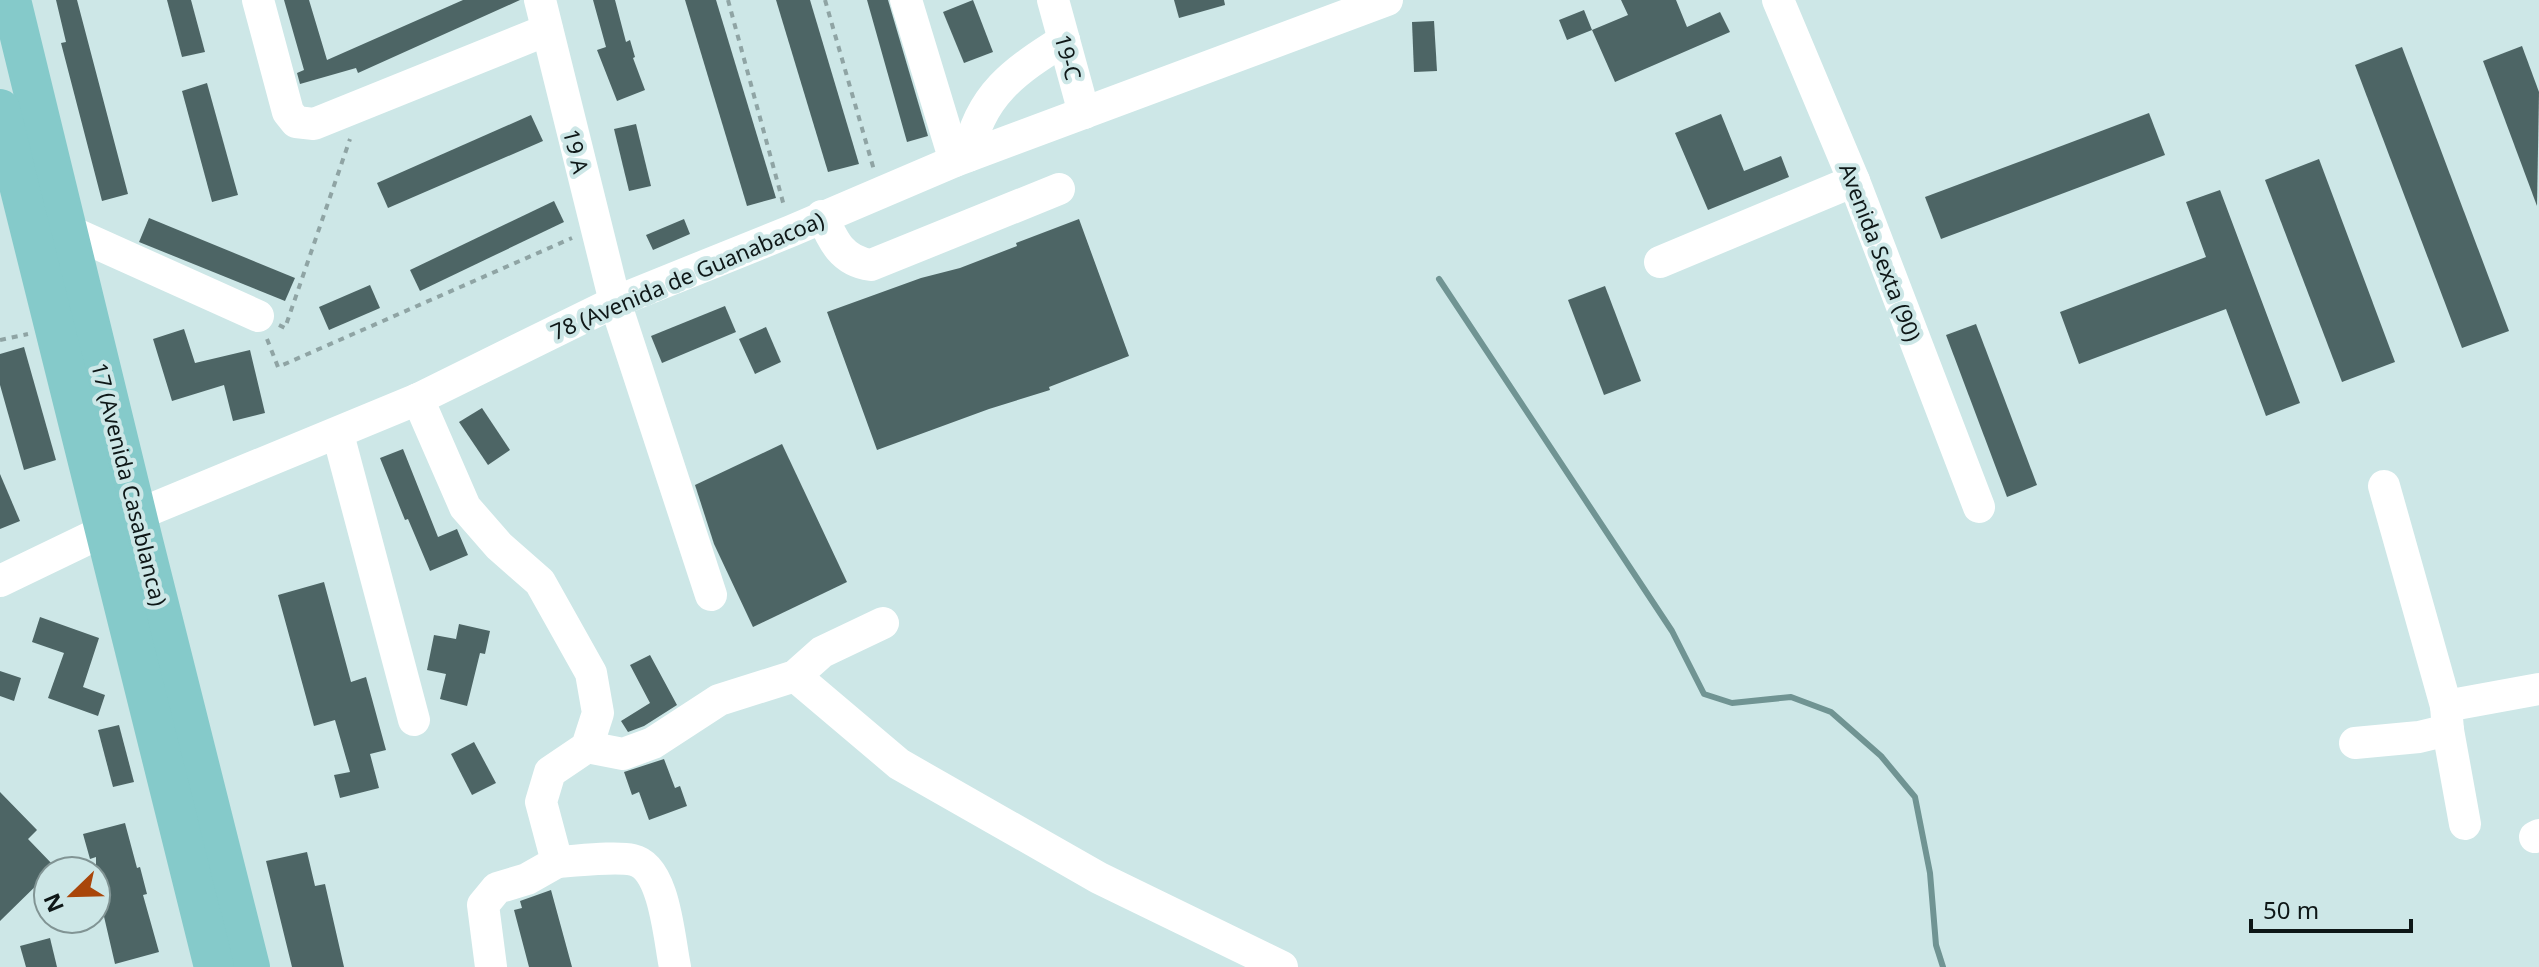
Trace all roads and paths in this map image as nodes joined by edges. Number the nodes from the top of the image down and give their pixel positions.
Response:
1 (11, 0) edge
2 (258, 0) edge
3 (728, 0) edge
4 (825, 0) edge
5 (906, 0) edge
6 (1053, 0) edge
7 (1387, 0) edge
8 (1778, 0) edge
9 (1314, 12) edge
10 (544, 15) edge
11 (1064, 40) junction
12 (361, 106) junction
13 (0, 109) edge
14 (1084, 113) junction
15 (961, 158) junction
16 (1854, 181) junction
17 (1059, 189) dead end
18 (880, 192) junction
19 (822, 216) junction
20 (596, 228) junction
21 (67, 230) junction
22 (791, 231) junction
23 (1660, 262) dead end
24 (615, 302) junction
25 (258, 316) junction
26 (418, 399) junction
27 (338, 434) junction
28 (2384, 486) dead end
29 (1979, 507) dead end
30 (121, 523) junction
31 (0, 581) edge
32 (711, 595) dead end
33 (883, 623) dead end
34 (795, 676) junction
35 (2539, 689) edge
36 (2447, 718) junction
37 (414, 720) dead end
38 (2355, 743) dead end
39 (587, 747) junction
40 (2465, 824) dead end
41 (557, 862) junction
42 (214, 967) edge
43 (250, 967) edge
44 (491, 967) edge
45 (675, 967) edge
46 (1282, 967) edge

1 - 21 main road, 17 (Avenida Casablanca)
2 - 12 street
3 - 22 path
4 - 18 path
5 - 15 street
6 - 11 street, 19-C
7 - 9 street, 78 (Avenida de Guanabacoa)
8 - 16 street, Avenida Sexta (90)
9 - 14 street, 78 (Avenida de Guanabacoa)
10 - 12 street
10 - 20 street, 19 A
11 - 14 street, 19-C
11 - 15 street
12 - 25 path
13 - 30 main road, 17 (Avenida Casablanca)
14 - 15 street, 78 (Avenida de Guanabacoa)
15 - 18 street, 78 (Avenida de Guanabacoa)
16 - 23 street
16 - 29 street, Avenida Sexta (90)
17 - 19 street
18 - 19 street, 78 (Avenida de Guanabacoa)
19 - 22 street, 78 (Avenida de Guanabacoa)
20 - 24 street, 19 A
20 - 25 path
21 - 25 street
21 - 30 main road, 17 (Avenida Casablanca)
22 - 24 street, 78 (Avenida de Guanabacoa)
24 - 26 street, 78 (Avenida de Guanabacoa)
24 - 32 street, 19 A
26 - 27 street, 78 (Avenida de Guanabacoa)
26 - 39 street
27 - 30 street, 78 (Avenida de Guanabacoa)
27 - 37 street
28 - 36 street
30 - 31 street, 78 (Avenida de Guanabacoa)
30 - 42 main road, 17 (Avenida Casablanca)
30 - 43 main road, 17 (Avenida Casablanca)
33 - 34 street
34 - 39 street
34 - 46 street
35 - 36 street
36 - 38 street
36 - 40 street
39 - 41 street
41 - 44 street
41 - 45 street

